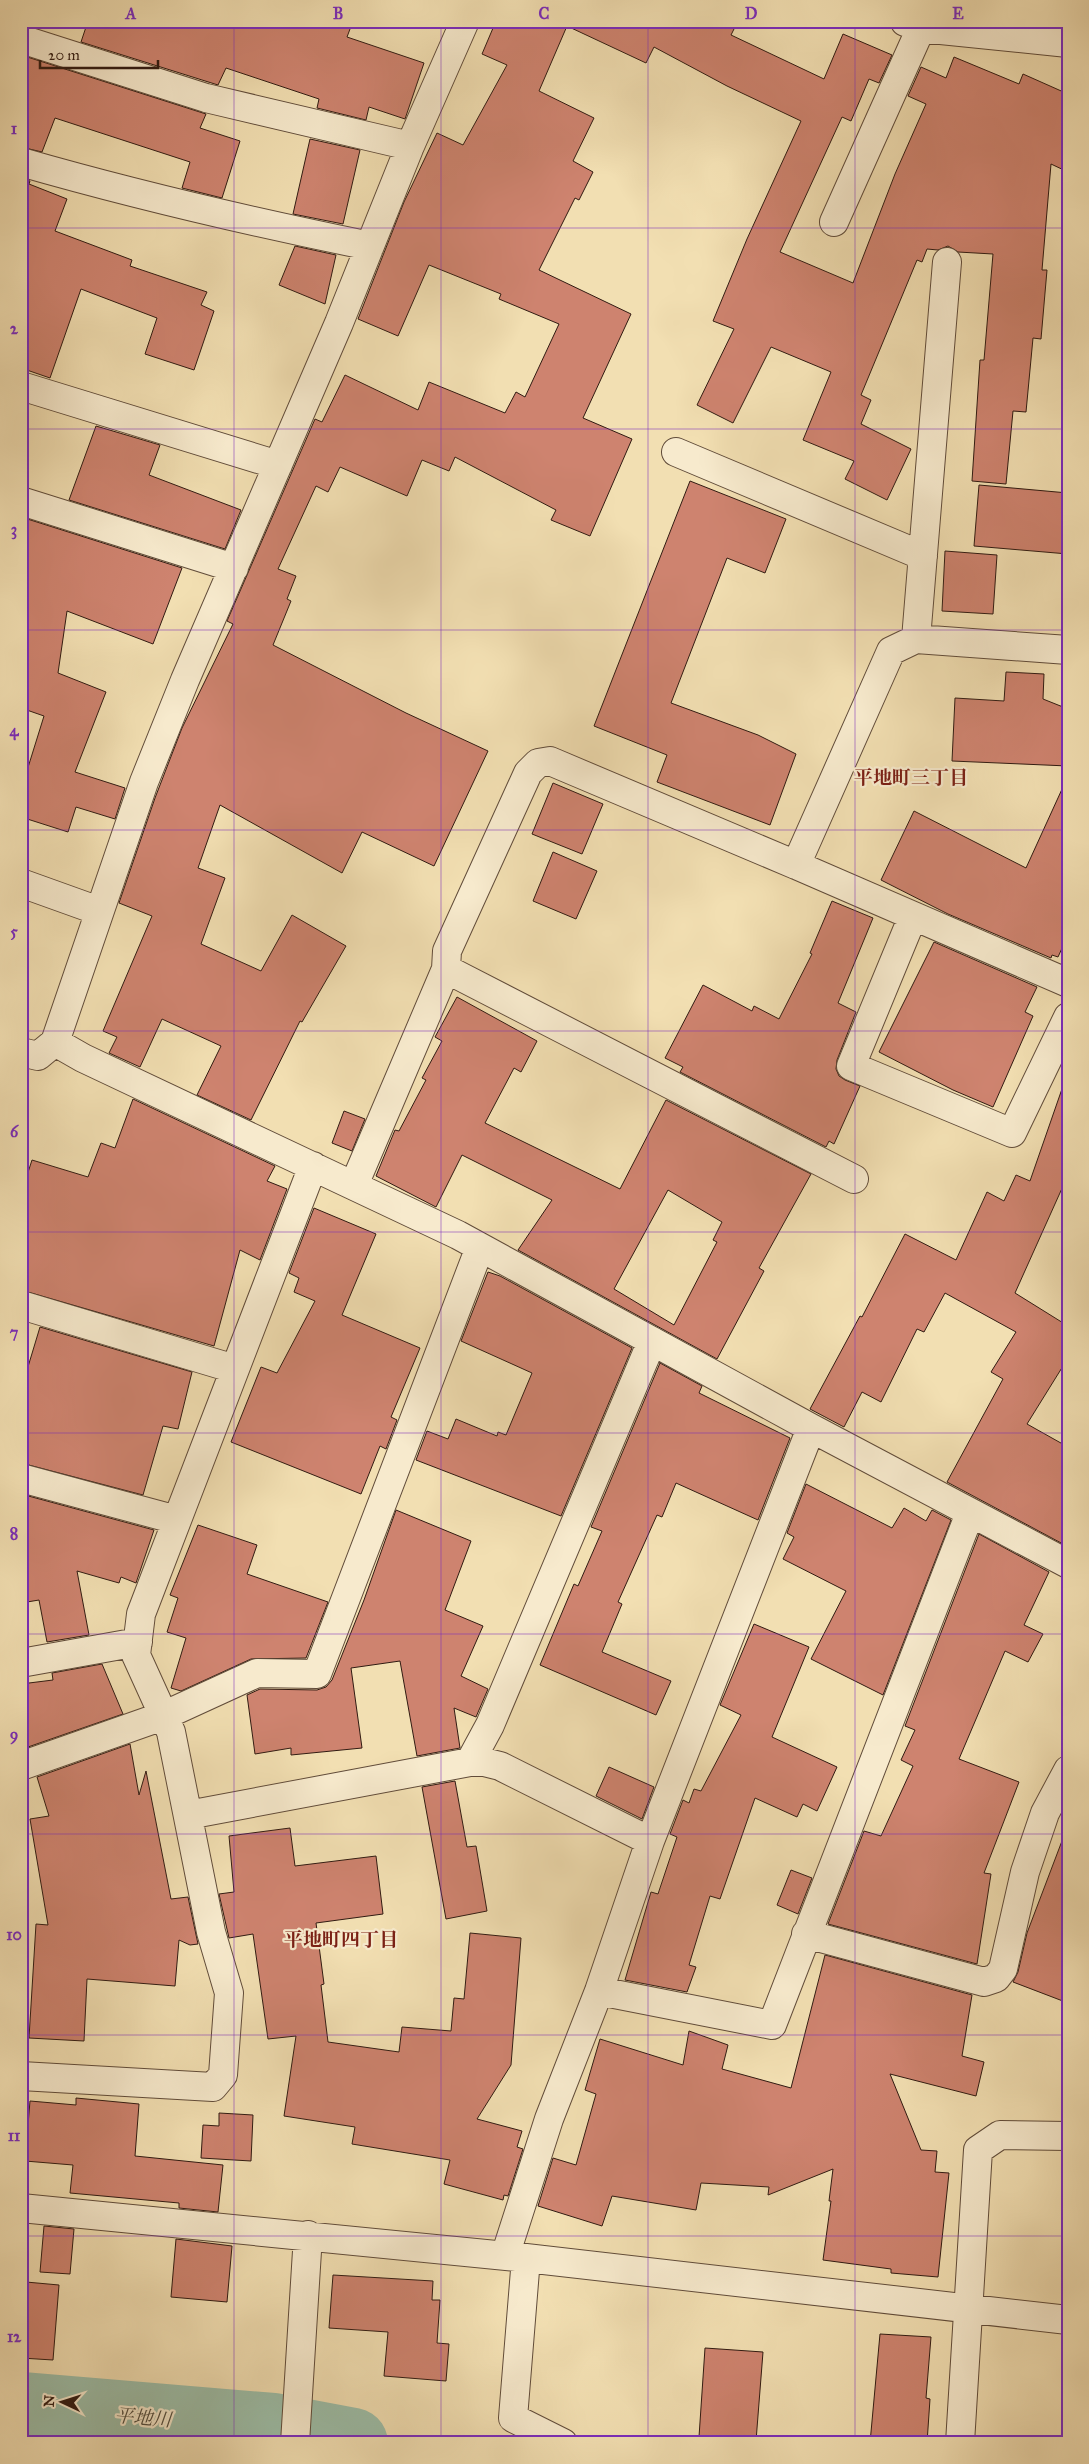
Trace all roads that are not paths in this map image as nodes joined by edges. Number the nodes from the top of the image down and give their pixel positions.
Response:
1 (465, 21) edge
2 (913, 24) edge
3 (981, 27) edge
4 (21, 38) edge
5 (1068, 43) edge
6 (410, 146) junction
7 (21, 162) edge
8 (834, 222) dead end
9 (370, 246) junction
10 (947, 262) dead end
11 (21, 386) edge
12 (676, 452) dead end
13 (278, 465) junction
14 (21, 501) edge
15 (923, 556) junction
16 (234, 568) junction
17 (916, 639) junction
18 (1068, 650) edge
19 (796, 865) junction
20 (21, 883) edge
21 (99, 911) junction
22 (913, 916) junction
23 (446, 969) junction
24 (1068, 983) edge
25 (1068, 1017) edge
26 (56, 1042) junction
27 (21, 1052) edge
28 (313, 1166) junction
29 (854, 1179) dead end
30 (354, 1185) junction
31 (480, 1247) junction
32 (21, 1304) edge
33 (652, 1341) junction
34 (235, 1369) junction
35 (811, 1428) junction
36 (21, 1478) edge
37 (970, 1513) junction
38 (177, 1520) junction
39 (1068, 1564) edge
40 (138, 1642) junction
41 (21, 1663) edge
42 (163, 1716) junction
43 (470, 1762) junction
44 (21, 1766) edge
45 (1068, 1770) edge
46 (188, 1815) junction
47 (650, 1841) junction
48 (806, 1934) junction
49 (599, 1990) junction
50 (21, 2076) edge
51 (1068, 2136) edge
52 (21, 2208) edge
53 (308, 2235) junction
54 (516, 2257) junction
55 (968, 2309) junction
56 (1068, 2320) edge
57 (295, 2443) edge
58 (563, 2443) edge
59 (960, 2443) edge

1 - 6 street
2 - 3 street
2 - 8 street
3 - 5 street
4 - 6 street
6 - 9 street
7 - 9 street
9 - 13 street
10 - 15 street
11 - 13 street
12 - 15 street
13 - 16 street
14 - 16 street
15 - 17 street
16 - 21 street
17 - 18 street
17 - 19 street
19 - 22 street
19 - 23 street
20 - 21 street
21 - 26 street
22 - 24 street
22 - 25 street
23 - 29 street
23 - 30 street
26 - 27 street
26 - 28 street
28 - 30 street
28 - 34 street
30 - 31 street
31 - 33 street
31 - 42 street
32 - 34 street
33 - 35 street
33 - 43 street
34 - 38 street
35 - 37 street
35 - 47 street
36 - 38 street
37 - 39 street
37 - 48 street
38 - 40 street
40 - 41 street
40 - 42 street
42 - 44 street
42 - 46 street
43 - 46 street
43 - 47 street
45 - 48 street
46 - 50 street
47 - 49 street
48 - 49 street
49 - 54 street
51 - 55 street
52 - 53 street
53 - 54 street
53 - 57 street
54 - 55 street
54 - 58 street
55 - 56 street
55 - 59 street

